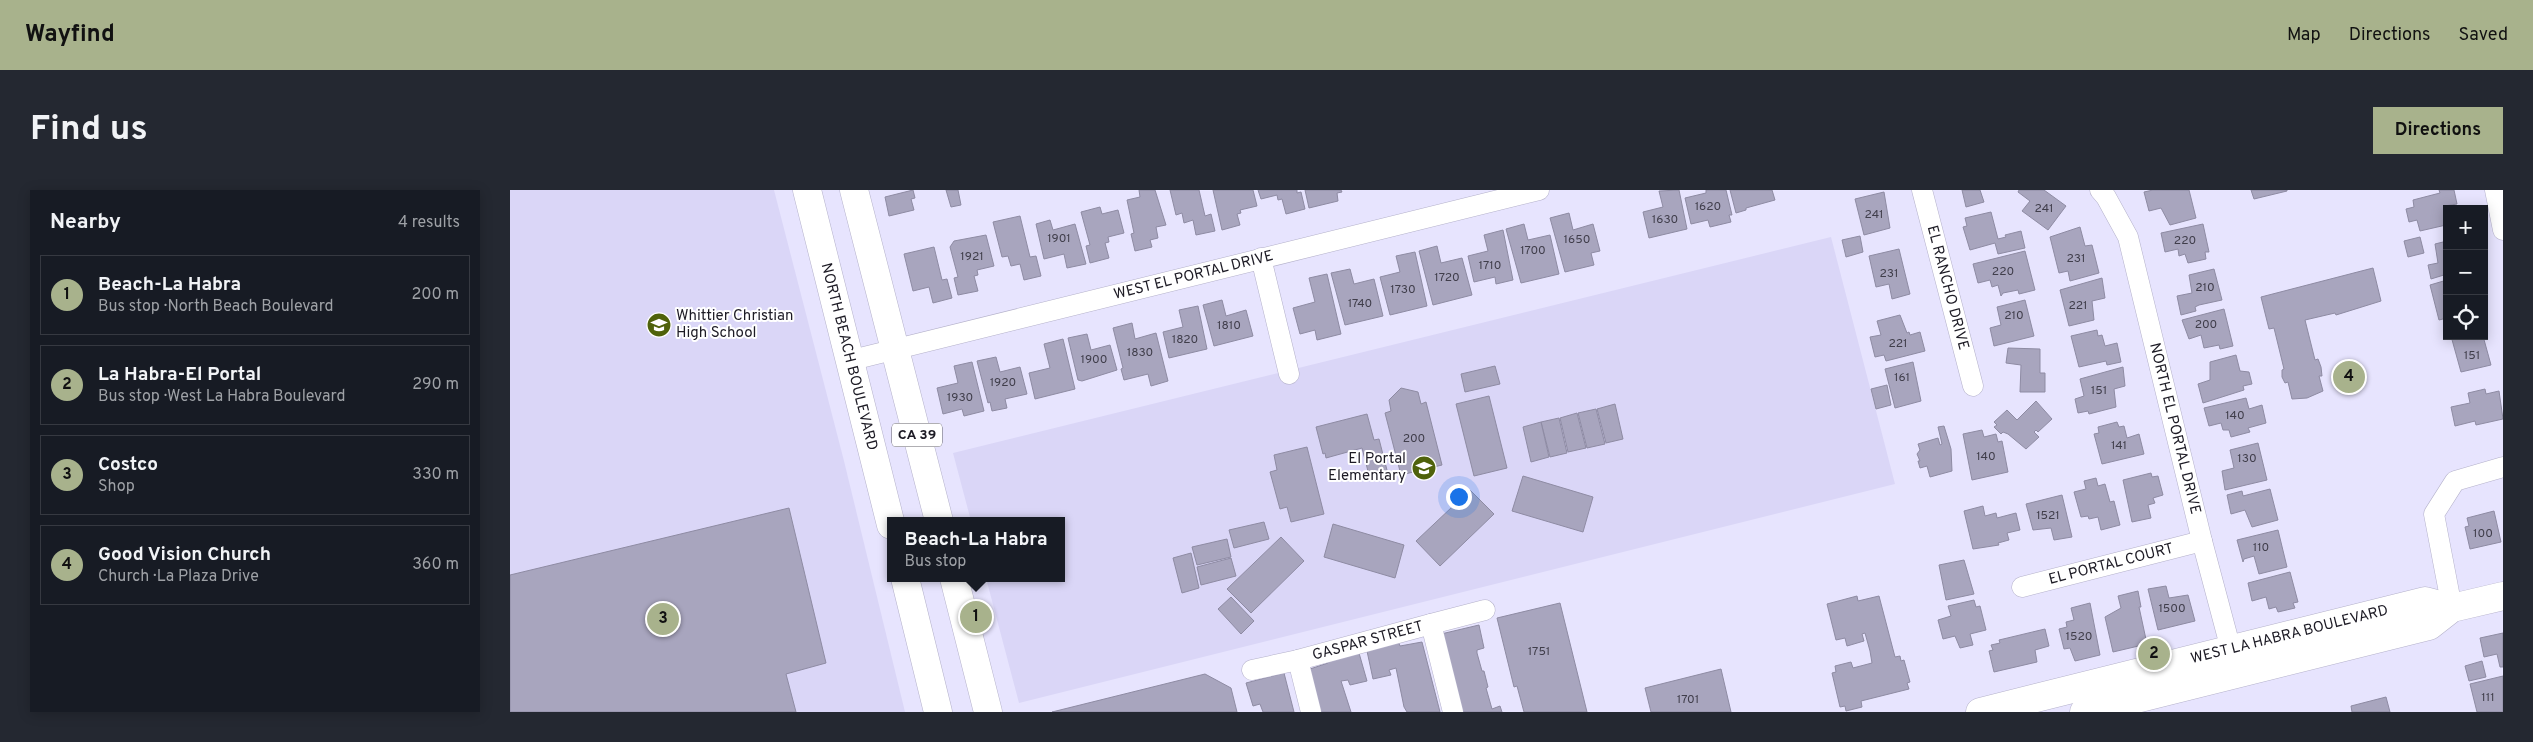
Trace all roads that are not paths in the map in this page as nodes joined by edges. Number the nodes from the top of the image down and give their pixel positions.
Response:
1 (807, 190) edge
2 (854, 190) edge
3 (1539, 190) edge
4 (1922, 190) edge
5 (2100, 190) edge
6 (2495, 190) edge
7 (2503, 230) edge
8 (1261, 258) junction
9 (895, 350) junction
10 (848, 362) junction
11 (1289, 374) dead end
12 (1973, 386) dead end
13 (2503, 467) edge
14 (889, 517) edge
15 (938, 517) edge
16 (2202, 541) junction
17 (906, 582) edge
18 (955, 582) edge
19 (2022, 587) dead end
20 (2503, 596) edge
21 (2452, 608) junction
22 (1485, 610) dead end
23 (1431, 624) junction
24 (1298, 660) junction
25 (2234, 661) junction
26 (1252, 670) dead end
27 (938, 712) edge
28 (988, 712) edge
29 (1311, 712) edge
30 (1453, 712) edge
31 (1980, 712) edge
32 (2084, 712) edge

1 - 10 main road, NORTH BEACH BOULEVARD / CA 39
2 - 9 main road, CA 39
3 - 8 street, WEST EL PORTAL DRIVE
4 - 12 street, EL RANCHO DRIVE
5 - 16 street, NORTH EL PORTAL DRIVE
6 - 7 street
8 - 9 street, WEST EL PORTAL DRIVE
8 - 11 street
9 - 10 street, WEST EL PORTAL DRIVE
9 - 15 main road, CA 39
10 - 14 main road, NORTH BEACH BOULEVARD / CA 39
13 - 21 street
16 - 19 street, EL PORTAL COURT
16 - 25 street, NORTH EL PORTAL DRIVE
17 - 27 main road
18 - 28 main road
20 - 21 main road, WEST LA HABRA BOULEVARD
21 - 25 main road, WEST LA HABRA BOULEVARD
22 - 23 street
23 - 24 street, GASPAR STREET
23 - 30 street, GASPAR STREET
24 - 26 street
24 - 29 street, GASPAR STREET
25 - 31 main road, WEST LA HABRA BOULEVARD
25 - 32 main road, WEST LA HABRA BOULEVARD

